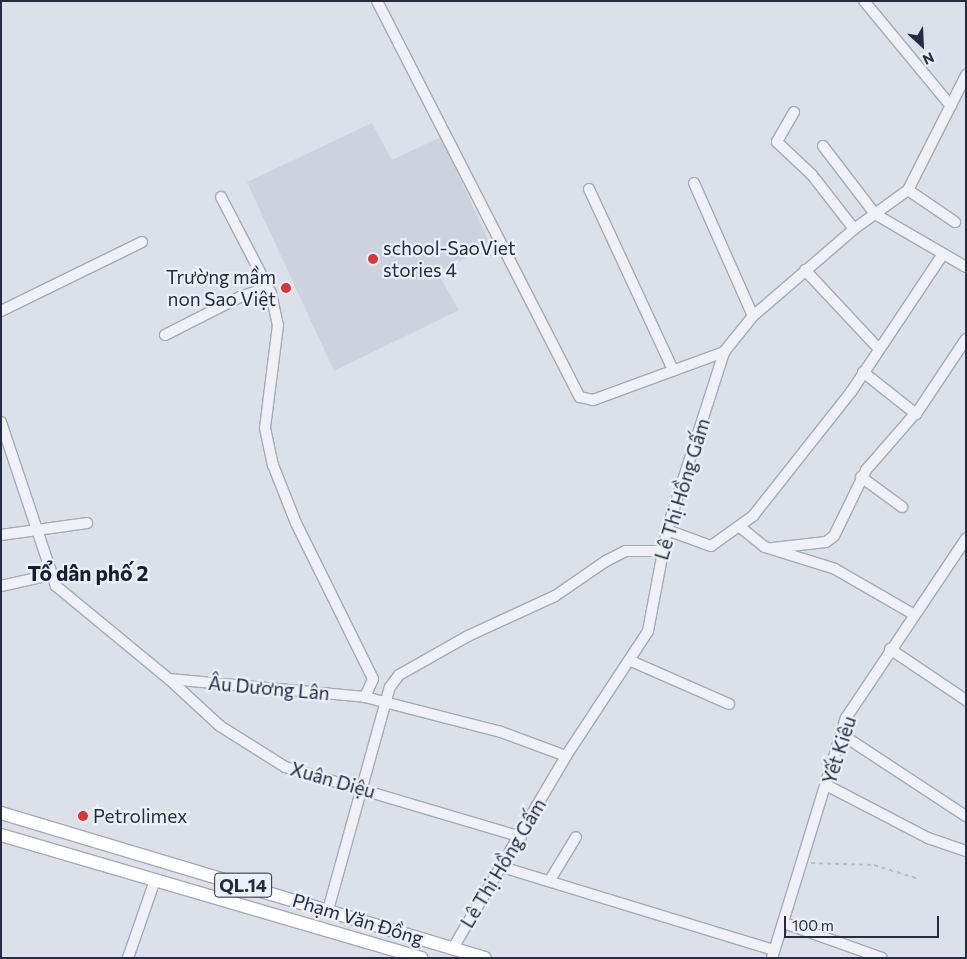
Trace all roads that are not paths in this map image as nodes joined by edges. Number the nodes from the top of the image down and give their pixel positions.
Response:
1 (378, 1) edge
2 (864, 1) edge
3 (965, 78) edge
4 (951, 106) junction
5 (794, 112) dead end
6 (823, 146) dead end
7 (694, 183) dead end
8 (588, 189) dead end
9 (908, 190) junction
10 (221, 197) dead end
11 (875, 214) junction
12 (955, 222) dead end
13 (854, 229) junction
14 (142, 242) dead end
15 (943, 254) junction
16 (966, 267) edge
17 (805, 270) junction
18 (271, 293) junction
19 (1, 310) edge
20 (753, 316) junction
21 (165, 335) dead end
22 (966, 339) edge
23 (878, 348) junction
24 (724, 352) junction
25 (673, 370) junction
26 (863, 372) junction
27 (912, 417) dead end
28 (1, 422) edge
29 (861, 478) junction
30 (902, 507) dead end
31 (87, 523) dead end
32 (740, 526) junction
33 (41, 530) junction
34 (667, 530) junction
35 (1, 536) edge
36 (966, 538) edge
37 (773, 548) junction
38 (664, 551) junction
39 (50, 575) junction
40 (1, 586) edge
41 (913, 614) junction
42 (890, 649) junction
43 (631, 661) junction
44 (169, 679) junction
45 (366, 697) junction
46 (966, 700) edge
47 (386, 702) junction
48 (729, 704) dead end
49 (841, 734) junction
50 (566, 756) junction
51 (828, 786) junction
52 (362, 788) junction
53 (1, 813) edge
54 (966, 816) edge
55 (1, 835) edge
56 (521, 837) junction
57 (576, 837) dead end
58 (84, 838) junction
59 (966, 851) edge
60 (77, 857) junction
61 (502, 867) junction
62 (155, 880) junction
63 (550, 880) junction
64 (328, 910) junction
65 (784, 923) junction
66 (453, 948) junction
67 (773, 954) edge
68 (128, 958) edge
69 (420, 958) edge
70 (485, 958) edge
71 (882, 958) edge

1 - 25 street
2 - 4 street
3 - 4 street, Lê Thị Hồng Gấm
4 - 9 street, Lê Thị Hồng Gấm
5 - 13 street
6 - 11 street
7 - 20 street
8 - 25 street
9 - 11 street, Lê Thị Hồng Gấm
9 - 12 street
10 - 18 street
11 - 13 street, Lê Thị Hồng Gấm
11 - 15 street
13 - 17 street, Lê Thị Hồng Gấm
14 - 19 street
15 - 16 street
15 - 23 street
17 - 20 street, Lê Thị Hồng Gấm
17 - 23 street
18 - 21 street
18 - 45 street
20 - 24 street, Lê Thị Hồng Gấm
22 - 26 street
23 - 26 street
24 - 25 street
24 - 34 street, Lê Thị Hồng Gấm
26 - 32 street
27 - 29 street
28 - 33 street
29 - 30 street
29 - 37 street
31 - 33 street
32 - 34 street
32 - 37 street
33 - 35 street
33 - 39 street
34 - 38 street, Lê Thị Hồng Gấm
36 - 41 street, Yết Kiêu
37 - 41 street
38 - 43 street, Lê Thị Hồng Gấm
38 - 47 street
39 - 40 street
39 - 44 street
41 - 42 street, Yết Kiêu
42 - 46 street
42 - 49 street, Yết Kiêu
43 - 48 street
43 - 50 street, Lê Thị Hồng Gấm
44 - 45 street, Âu Dương Lân
44 - 52 street, Xuân Diệu
45 - 47 street, Âu Dương Lân
47 - 50 street, Âu Dương Lân
47 - 52 street
49 - 51 street, Yết Kiêu
49 - 54 street
50 - 56 street, Lê Thị Hồng Gấm
51 - 59 street
51 - 65 street, Yết Kiêu
52 - 56 street, Xuân Diệu
52 - 64 street
53 - 58 main road, Phạm Văn Đồng / QL.14
55 - 60 main road, Phạm Văn Đồng / QL.14
56 - 61 street, Lê Thị Hồng Gấm
57 - 63 street
58 - 60 main road
58 - 64 main road, Phạm Văn Đồng / QL.14
60 - 62 main road, Phạm Văn Đồng / QL.14
61 - 63 street
61 - 66 street, Lê Thị Hồng Gấm
62 - 68 street
62 - 69 main road, Phạm Văn Đồng / QL.14
63 - 67 street
64 - 66 main road, Phạm Văn Đồng / QL.14
65 - 67 street, Yết Kiêu
65 - 71 street
66 - 70 main road, Phạm Văn Đồng / QL.14

